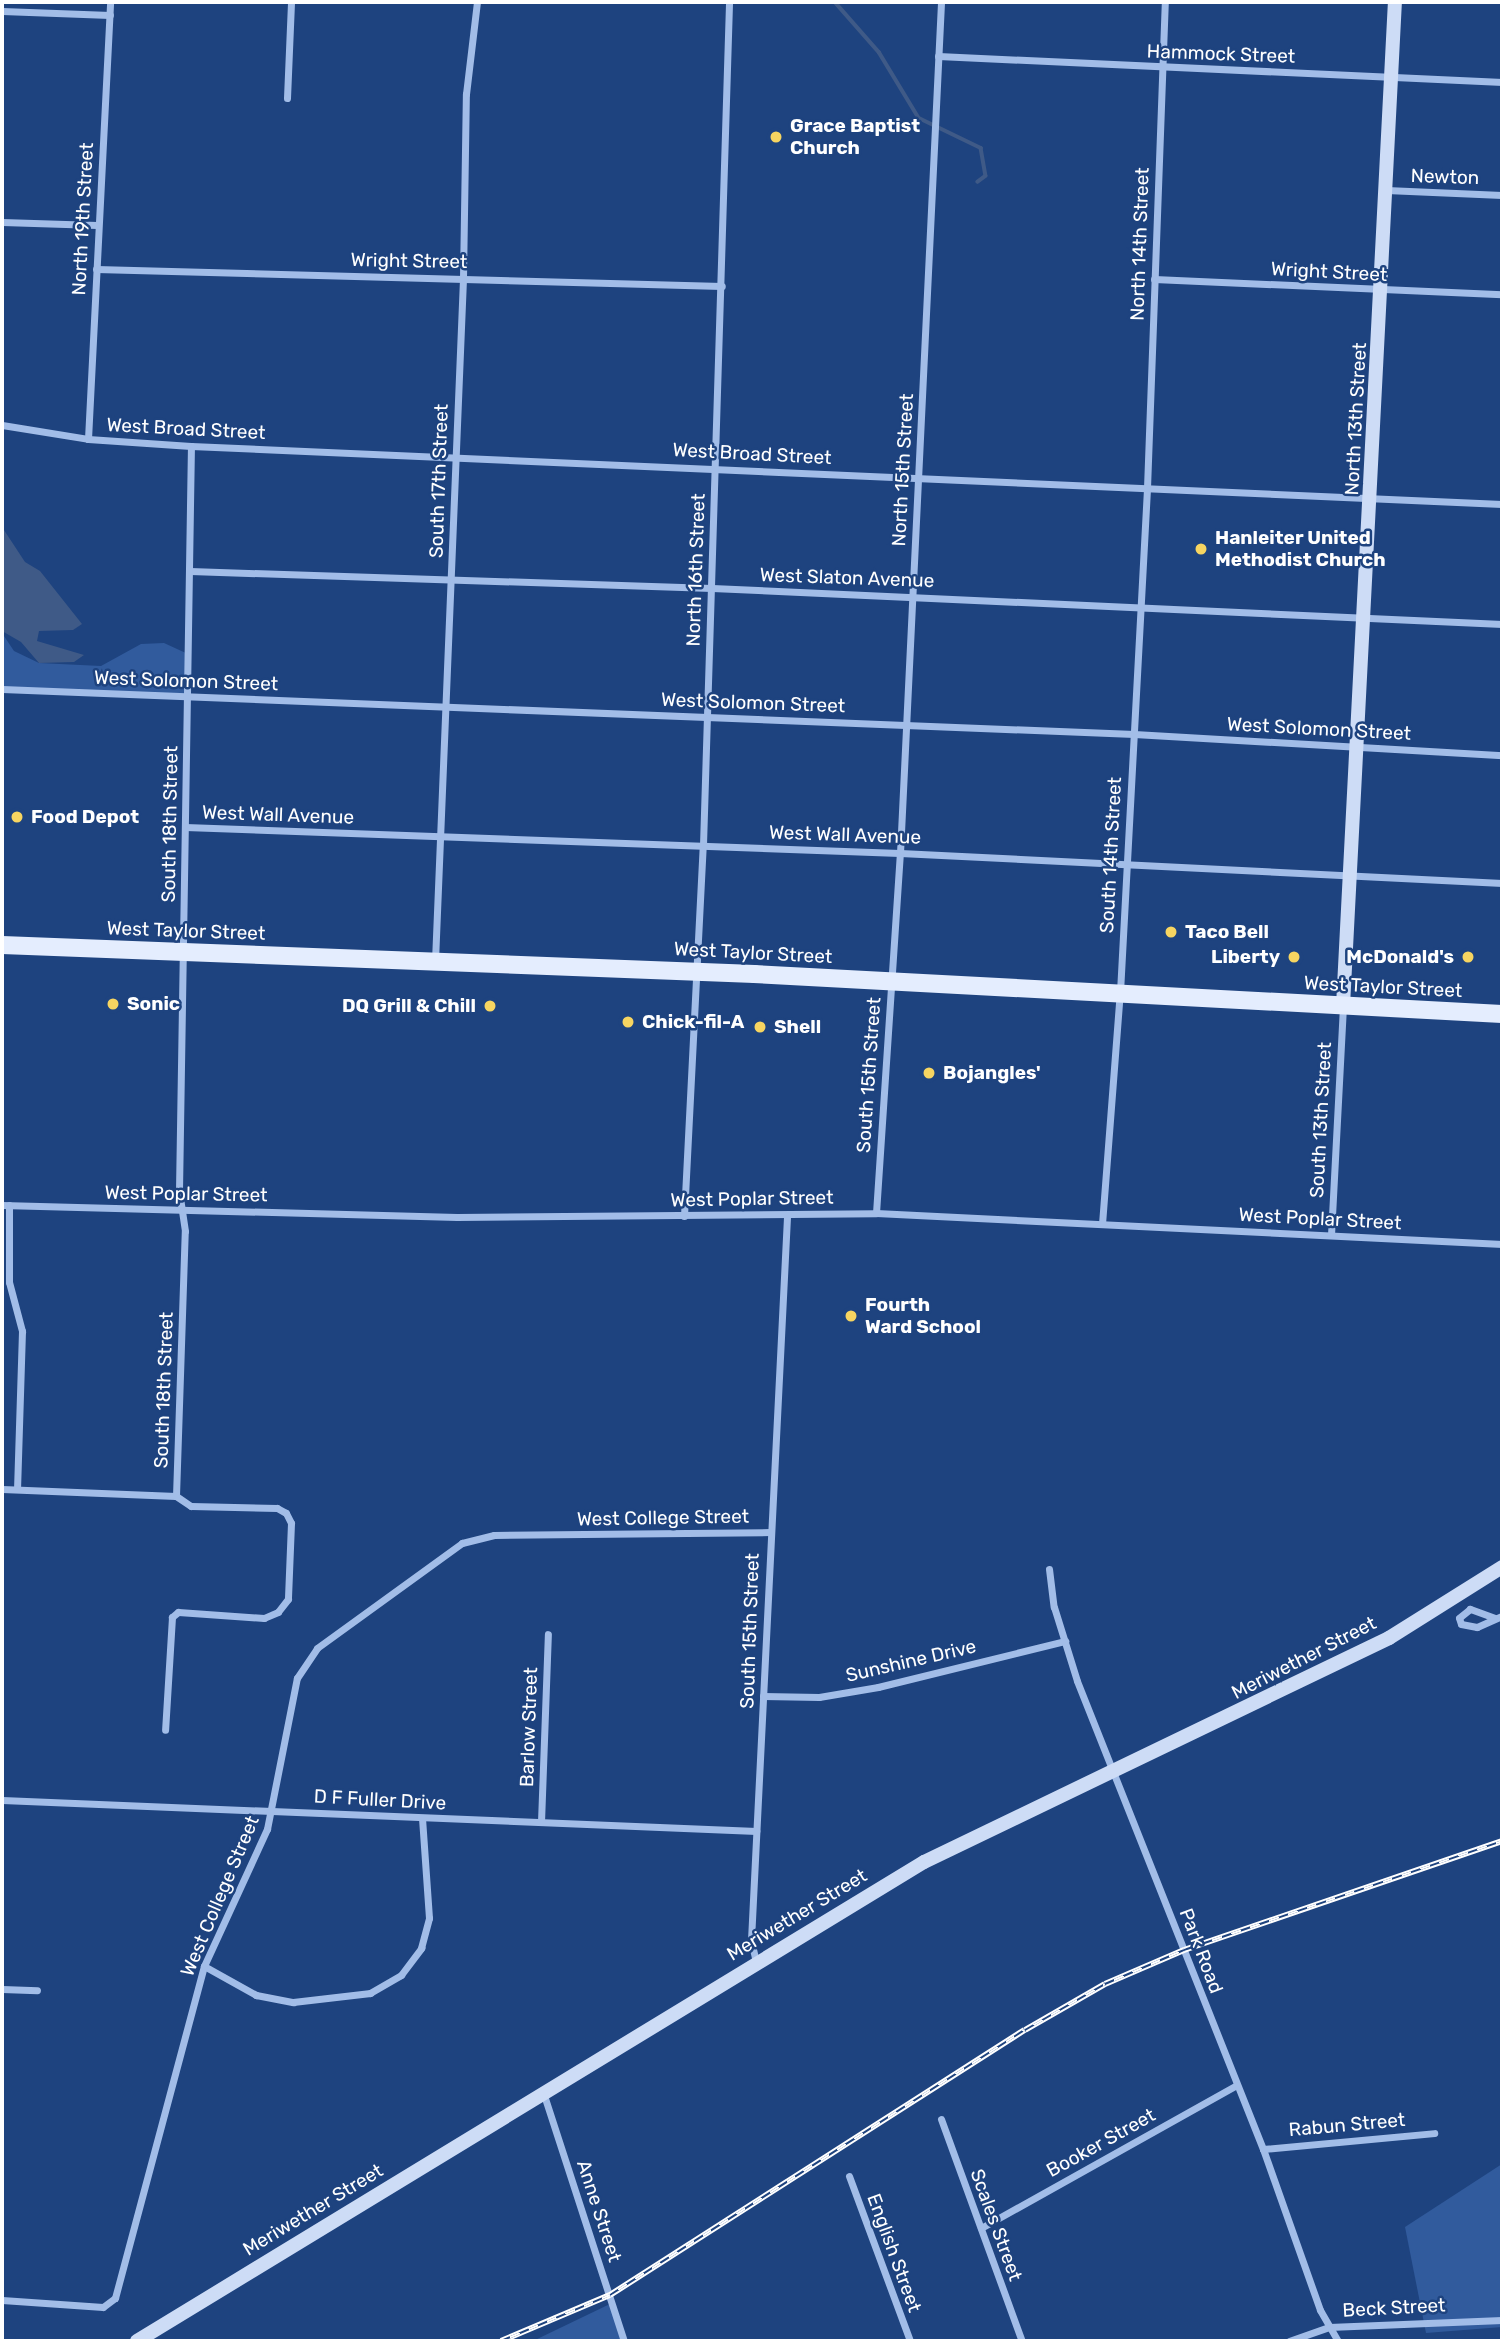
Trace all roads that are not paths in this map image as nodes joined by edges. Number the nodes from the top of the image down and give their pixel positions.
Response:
1 (110, 2) edge
2 (291, 2) edge
3 (477, 2) edge
4 (729, 2) edge
5 (941, 2) edge
6 (1165, 2) edge
7 (1395, 2) edge
8 (2, 11) edge
9 (110, 15) junction
10 (938, 56) junction
11 (1162, 68) junction
12 (1391, 77) junction
13 (1502, 82) edge
14 (287, 98) dead end
15 (1386, 190) junction
16 (1502, 195) edge
17 (2, 222) edge
18 (97, 225) junction
19 (96, 269) junction
20 (463, 278) junction
21 (1154, 279) junction
22 (722, 286) junction
23 (1381, 290) junction
24 (1502, 294) edge
25 (2, 425) edge
26 (88, 439) junction
27 (191, 446) junction
28 (455, 458) junction
29 (715, 468) junction
30 (918, 478) junction
31 (1147, 488) junction
32 (1372, 497) junction
33 (1502, 504) edge
34 (190, 571) junction
35 (451, 578) junction
36 (712, 588) junction
37 (912, 597) junction
38 (1140, 606) junction
39 (1364, 616) junction
40 (1502, 624) edge
41 (2, 689) edge
42 (187, 697) junction
43 (445, 707) junction
44 (707, 717) junction
45 (906, 725) junction
46 (1134, 734) junction
47 (1358, 747) junction
48 (1502, 755) edge
49 (185, 827) junction
50 (440, 836) junction
51 (703, 845) junction
52 (901, 853) junction
53 (1127, 864) junction
54 (1351, 875) junction
55 (1502, 883) edge
56 (2, 945) edge
57 (184, 952) junction
58 (435, 961) junction
59 (698, 971) junction
60 (891, 981) junction
61 (1120, 992) junction
62 (1343, 1006) junction
63 (1502, 1014) edge
64 (5, 1205) edge
65 (182, 1210) junction
66 (876, 1213) junction
67 (684, 1216) junction
68 (787, 1216) junction
69 (1102, 1224) junction
70 (1331, 1235) junction
71 (1502, 1244) edge
72 (2, 1489) edge
73 (17, 1489) junction
74 (176, 1496) junction
75 (770, 1532) junction
76 (1502, 1567) edge
77 (1049, 1569) dead end
78 (548, 1634) dead end
79 (1065, 1641) junction
80 (763, 1696) junction
81 (165, 1730) dead end
82 (1114, 1770) junction
83 (2, 1800) edge
84 (272, 1811) junction
85 (422, 1818) junction
86 (541, 1822) junction
87 (756, 1831) junction
88 (755, 1962) junction
89 (204, 1966) junction
90 (2, 1989) edge
91 (37, 1990) dead end
92 (1237, 2085) junction
93 (543, 2092) junction
94 (941, 2119) dead end
95 (1434, 2133) dead end
96 (1263, 2149) junction
97 (849, 2176) dead end
98 (981, 2228) junction
99 (2, 2300) edge
100 (1502, 2319) edge
101 (1329, 2327) junction
102 (136, 2341) edge
103 (624, 2341) edge
104 (910, 2341) edge
105 (1021, 2341) edge
106 (1289, 2341) edge
107 (1338, 2341) edge

1 - 9 street, North 19th Street
2 - 14 street
3 - 20 street, South 17th Street
4 - 22 street, North 16th Street
5 - 10 street, North 15th Street
6 - 11 street, North 14th Street
7 - 12 street, North 13th Street
8 - 9 street
9 - 18 street, North 19th Street
10 - 11 street, Hammock Street
10 - 30 street, North 15th Street
11 - 12 street, Hammock Street
11 - 21 street, North 14th Street
12 - 13 street, Hammock Street
12 - 15 street, North 13th Street
15 - 16 street, Newton
15 - 23 street, North 13th Street
17 - 18 street
18 - 19 street, North 19th Street
19 - 20 street, Wright Street
19 - 26 street, North 19th Street
20 - 22 street, Wright Street
20 - 28 street, South 17th Street
21 - 23 street, Wright Street
21 - 31 street, North 14th Street
22 - 29 street, North 16th Street
23 - 24 street, Wright Street
23 - 32 street, North 13th Street
25 - 26 street, West Broad Street
26 - 27 street, West Broad Street
27 - 28 street, West Broad Street
27 - 34 street, South 18th Street
28 - 29 street, West Broad Street
28 - 35 street, South 17th Street
29 - 30 street, West Broad Street
29 - 36 street, North 16th Street
30 - 31 street, West Broad Street
30 - 37 street, North 15th Street
31 - 32 street, West Broad Street
31 - 38 street, South 14th Street
32 - 33 street, West Broad Street
32 - 39 street, North 13th Street
34 - 35 street, West Slaton Avenue
34 - 42 street, South 18th Street
35 - 36 street, West Slaton Avenue
35 - 43 street, South 17th Street
36 - 37 street, West Slaton Avenue
36 - 44 street, North 16th Street
37 - 38 street, West Slaton Avenue
37 - 45 street, North 15th Street
38 - 39 street, West Slaton Avenue
38 - 46 street, South 14th Street
39 - 40 street, West Slaton Avenue
39 - 47 street, North 13th Street
41 - 42 street, West Solomon Street
42 - 43 street, West Solomon Street
42 - 49 street, South 18th Street
43 - 44 street, West Solomon Street
43 - 50 street, South 17th Street
44 - 45 street, West Solomon Street
44 - 51 street, North 16th Street
45 - 46 street, West Solomon Street
45 - 52 street, North 15th Street
46 - 47 street, West Solomon Street
46 - 53 street, South 14th Street
47 - 48 street, West Solomon Street
47 - 54 street, North 13th Street
49 - 50 street, West Wall Avenue
49 - 57 street, South 18th Street
50 - 51 street, West Wall Avenue
50 - 58 street, South 17th Street
51 - 52 street, West Wall Avenue
51 - 59 street, North 16th Street
52 - 53 street, West Wall Avenue
52 - 60 street, North 15th Street
53 - 54 street, West Wall Avenue
53 - 61 street, South 14th Street
54 - 55 street, West Wall Avenue
54 - 62 street, North 13th Street
56 - 57 main road, West Taylor Street
57 - 58 main road, West Taylor Street
57 - 65 street, South 18th Street
58 - 59 main road, West Taylor Street
59 - 60 main road, West Taylor Street
59 - 67 street, North 16th Street
60 - 61 main road, West Taylor Street
60 - 66 street, South 15th Street
61 - 62 main road, West Taylor Street
61 - 69 street, South 14th Street
62 - 63 main road, West Taylor Street
62 - 70 street, South 13th Street
64 - 65 street, West Poplar Street
64 - 73 street
65 - 67 street, West Poplar Street
65 - 74 street, South 18th Street
66 - 68 street, West Poplar Street
66 - 69 street, West Poplar Street
67 - 68 street, West Poplar Street
68 - 75 street, South 15th Street
69 - 70 street, West Poplar Street
70 - 71 street, West Poplar Street
72 - 73 street
73 - 74 street
74 - 81 street
75 - 80 street, South 15th Street
75 - 84 street, West College Street
76 - 82 street, Meriwether Street
77 - 79 street, Park Road
78 - 86 street, Barlow Street
79 - 80 street, Sunshine Drive
79 - 82 street, Park Road
80 - 87 street, South 15th Street
82 - 88 street, Meriwether Street
82 - 92 street, Park Road
83 - 84 street, D F Fuller Drive
84 - 85 street, D F Fuller Drive
84 - 89 street, West College Street
85 - 86 street, D F Fuller Drive
85 - 89 street
86 - 87 street, D F Fuller Drive
87 - 88 street, South 15th Street
88 - 93 street, Meriwether Street
89 - 99 street, West College Street
90 - 91 street
92 - 96 street, Park Road
92 - 98 street, Booker Street
93 - 102 street, Meriwether Street
93 - 103 street, Anne Street
94 - 98 street, Scales Street
95 - 96 street, Rabun Street
96 - 101 street, Park Road
97 - 104 street, English Street
98 - 105 street, Scales Street
100 - 101 street, Beck Street
101 - 106 street, Beck Street
101 - 107 street, Park Road

